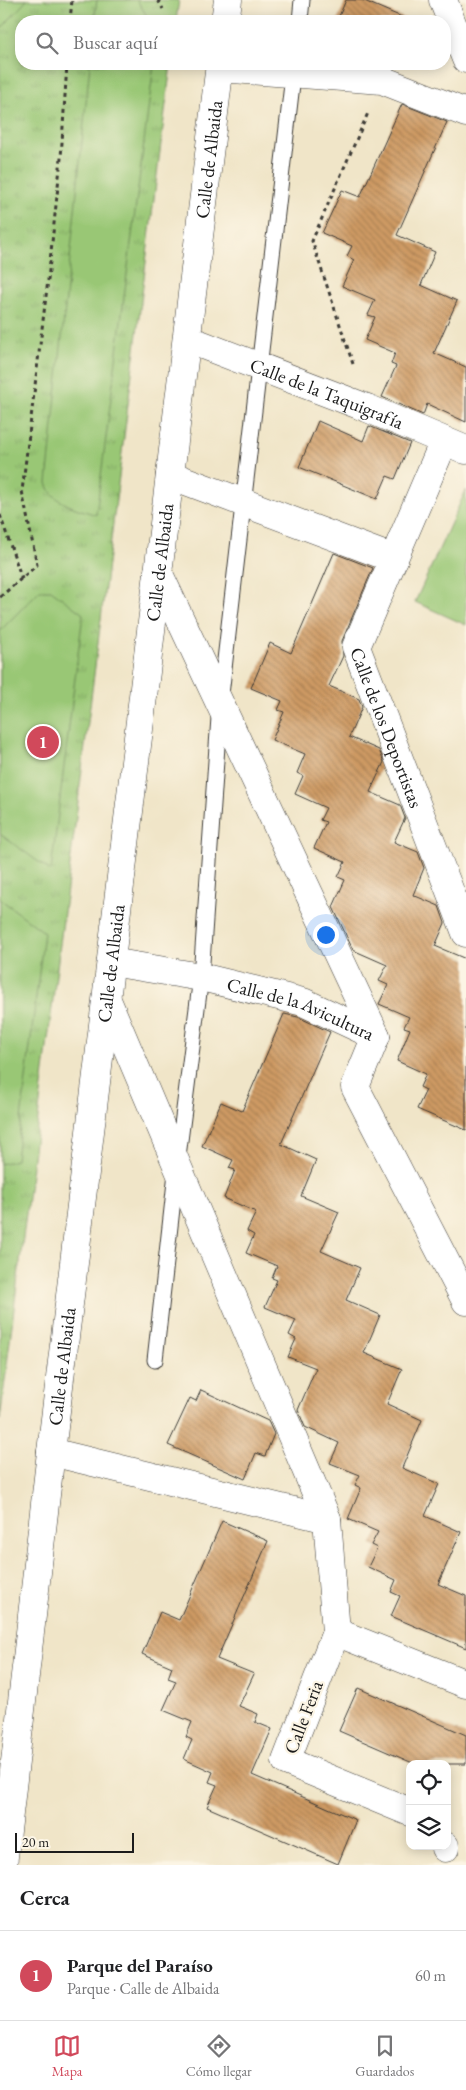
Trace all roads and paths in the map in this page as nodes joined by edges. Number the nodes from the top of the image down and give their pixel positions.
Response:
1 (72, 0) edge
2 (158, 0) edge
3 (228, 0) edge
4 (302, 0) edge
5 (443, 0) edge
6 (163, 9) dead end
7 (71, 15) edge
8 (226, 15) edge
9 (301, 15) edge
10 (449, 15) edge
11 (451, 21) edge
12 (466, 59) edge
13 (66, 70) edge
14 (220, 70) edge
15 (294, 70) edge
16 (302, 70) edge
17 (382, 80) junction
18 (466, 113) edge
19 (187, 339) junction
20 (258, 366) junction
21 (367, 408) junction
22 (455, 445) edge
23 (170, 475) junction
24 (243, 502) junction
25 (0, 515) edge
26 (394, 559) junction
27 (158, 572) junction
28 (22, 579) junction
29 (0, 597) edge
30 (220, 703) junction
31 (466, 933) edge
32 (111, 962) junction
33 (201, 978) junction
34 (107, 999) junction
35 (376, 1036) junction
36 (177, 1164) junction
37 (466, 1301) edge
38 (155, 1360) dead end
39 (51, 1452) junction
40 (327, 1519) junction
41 (336, 1632) junction
42 (466, 1684) edge
43 (406, 1810) edge
44 (3, 1865) edge

1 - 7 path
2 - 6 path
3 - 8 street
4 - 9 lane
5 - 10 street
11 - 12 street
13 - 28 path
14 - 19 street, Calle de Albaida
15 - 20 lane
16 - 17 street
17 - 18 street
17 - 21 path
19 - 20 street, Calle de la Taquigrafía
19 - 23 street, Calle de Albaida
20 - 21 street, Calle de la Taquigrafía
20 - 24 lane
21 - 22 street, Calle de la Taquigrafía
22 - 26 street, Calle de los Deportistas
23 - 24 street
23 - 27 street, Calle de Albaida
24 - 26 street
24 - 30 lane
25 - 28 path
26 - 31 street, Calle de los Deportistas
27 - 30 street
27 - 32 street, Calle de Albaida
28 - 29 path
30 - 33 lane
30 - 35 street
32 - 33 street, Calle de la Avicultura
32 - 34 street, Calle de Albaida
33 - 35 street, Calle de la Avicultura
33 - 36 lane
34 - 36 street
34 - 39 street, Calle de Albaida
35 - 37 street, Calle de la Avicultura
36 - 38 lane
36 - 40 street
39 - 40 street
39 - 44 street, Calle de Albaida
40 - 41 street
41 - 42 street
41 - 43 street, Calle Feria

